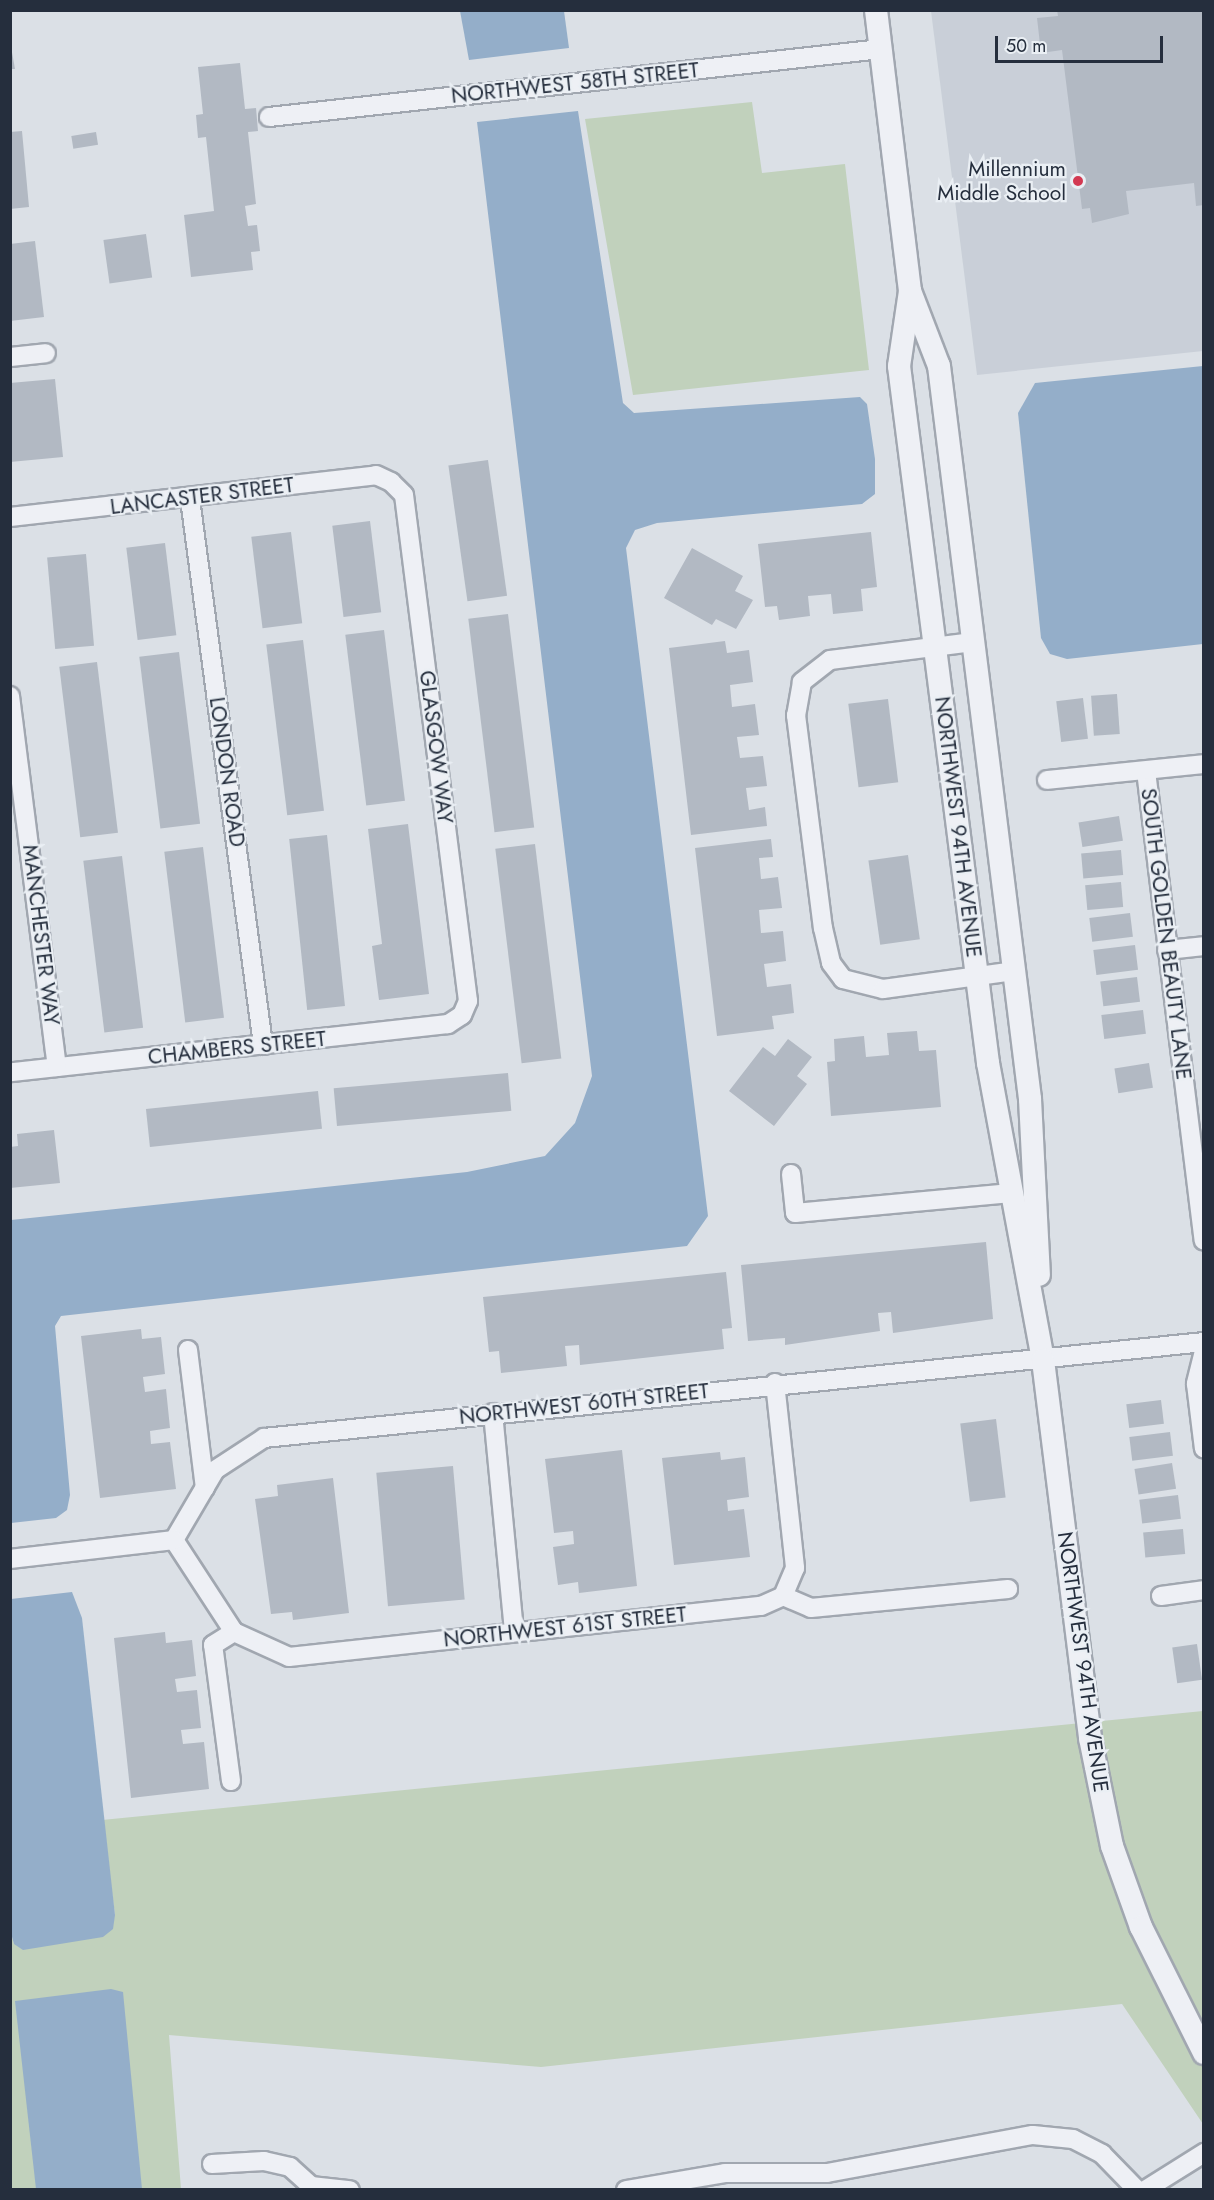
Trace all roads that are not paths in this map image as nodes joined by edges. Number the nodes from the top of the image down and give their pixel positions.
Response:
1 (876, 10) edge
2 (880, 49) junction
3 (269, 117) dead end
4 (910, 291) junction
5 (46, 353) dead end
6 (10, 357) edge
7 (391, 482) joint
8 (190, 499) junction
9 (10, 517) edge
10 (973, 642) junction
11 (936, 646) junction
12 (10, 696) edge
13 (1203, 764) edge
14 (1146, 771) junction
15 (1047, 780) dead end
16 (1203, 946) edge
17 (1167, 950) junction
18 (1014, 971) junction
19 (977, 976) junction
20 (462, 1016) joint
21 (263, 1045) junction
22 (57, 1067) junction
23 (10, 1072) edge
24 (1197, 1129) edge
25 (791, 1174) dead end
26 (1011, 1193) junction
27 (1203, 1240) edge
28 (1203, 1342) edge
29 (188, 1350) dead end
30 (1203, 1351) edge
31 (1043, 1360) junction
32 (775, 1383) junction
33 (493, 1413) junction
34 (1203, 1449) edge
35 (205, 1488) junction
36 (174, 1540) junction
37 (10, 1558) edge
38 (1008, 1589) dead end
39 (1203, 1590) edge
40 (783, 1596) junction
41 (1161, 1596) dead end
42 (234, 1632) junction
43 (514, 1632) junction
44 (231, 1781) dead end
45 (1203, 2053) edge
46 (1203, 2153) edge
47 (212, 2164) dead end
48 (311, 2188) edge
49 (350, 2190) edge
50 (626, 2190) edge
51 (1137, 2190) edge
52 (1145, 2190) edge

1 - 2 street, NORTHWEST 94TH AVENUE
2 - 3 street, NORTHWEST 58TH STREET
2 - 4 street, NORTHWEST 94TH AVENUE
4 - 10 street, NORTHWEST 94TH AVENUE
4 - 11 street, NORTHWEST 94TH AVENUE
5 - 6 street
7 - 8 street, LANCASTER STREET
7 - 20 street, GLASGOW WAY
8 - 9 street, LANCASTER STREET
8 - 21 street, LONDON ROAD
10 - 11 street
10 - 18 street, NORTHWEST 94TH AVENUE
11 - 19 street, NORTHWEST 94TH AVENUE
11 - 19 street
12 - 22 street, MANCHESTER WAY
13 - 14 street
14 - 15 street
14 - 17 street, SOUTH GOLDEN BEAUTY LANE
16 - 17 street
17 - 24 street, SOUTH GOLDEN BEAUTY LANE
18 - 19 street
18 - 31 street, NORTHWEST 94TH AVENUE
19 - 26 street, NORTHWEST 94TH AVENUE
20 - 21 street, CHAMBERS STREET
21 - 22 street, CHAMBERS STREET
22 - 23 street, CHAMBERS STREET
24 - 27 street, SOUTH GOLDEN BEAUTY LANE
25 - 26 street
26 - 31 street, NORTHWEST 94TH AVENUE
28 - 31 street, NORTHWEST 60TH STREET
29 - 35 street
30 - 34 street
31 - 32 street, NORTHWEST 60TH STREET
31 - 45 street, NORTHWEST 94TH AVENUE
32 - 33 street, NORTHWEST 60TH STREET
32 - 40 street
33 - 35 street, NORTHWEST 60TH STREET
33 - 43 street
35 - 36 street, NORTHWEST 60TH STREET
36 - 37 street
36 - 42 street
38 - 40 street
39 - 41 street
40 - 43 street, NORTHWEST 61ST STREET
42 - 43 street, NORTHWEST 61ST STREET
42 - 44 street
46 - 52 street
47 - 48 street
48 - 49 street
50 - 51 street

